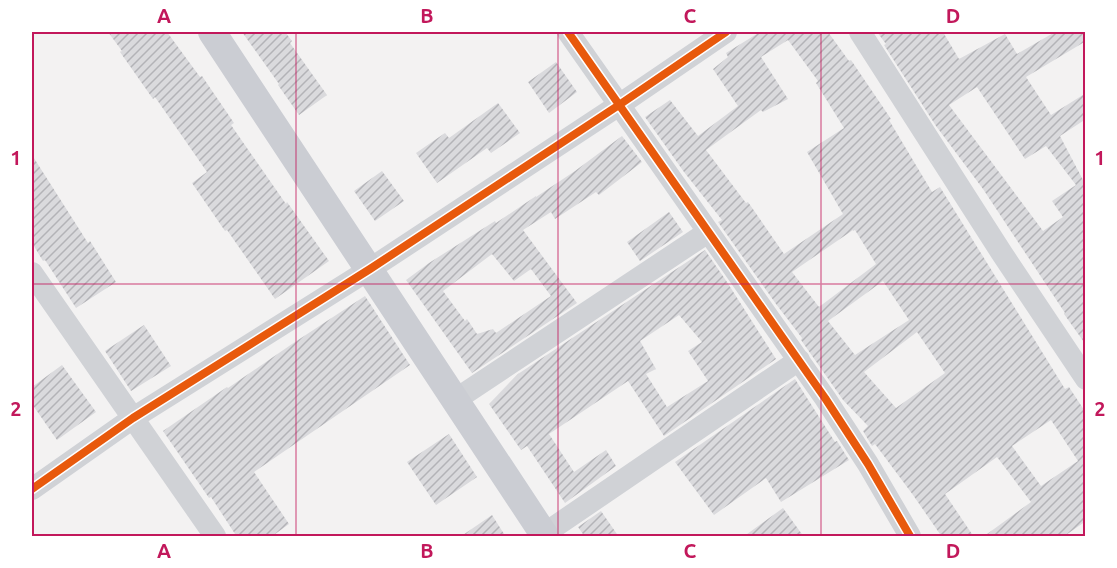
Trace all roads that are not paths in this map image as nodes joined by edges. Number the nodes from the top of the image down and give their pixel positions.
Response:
1 (212, 32) edge
2 (568, 32) edge
3 (726, 32) edge
4 (860, 32) edge
5 (619, 105) junction
6 (708, 232) junction
7 (370, 268) junction
8 (32, 273) edge
9 (798, 360) junction
10 (1086, 379) edge
11 (455, 400) junction
12 (133, 418) junction
13 (32, 489) edge
14 (544, 535) edge
15 (215, 537) edge
16 (910, 537) edge

1 - 7 main road
2 - 5 street
3 - 5 street
4 - 10 street
5 - 6 street
5 - 7 street
6 - 9 street
6 - 11 street
7 - 11 main road
7 - 12 street
8 - 12 street
9 - 14 street
9 - 16 street
11 - 14 main road
12 - 13 street
12 - 15 street

